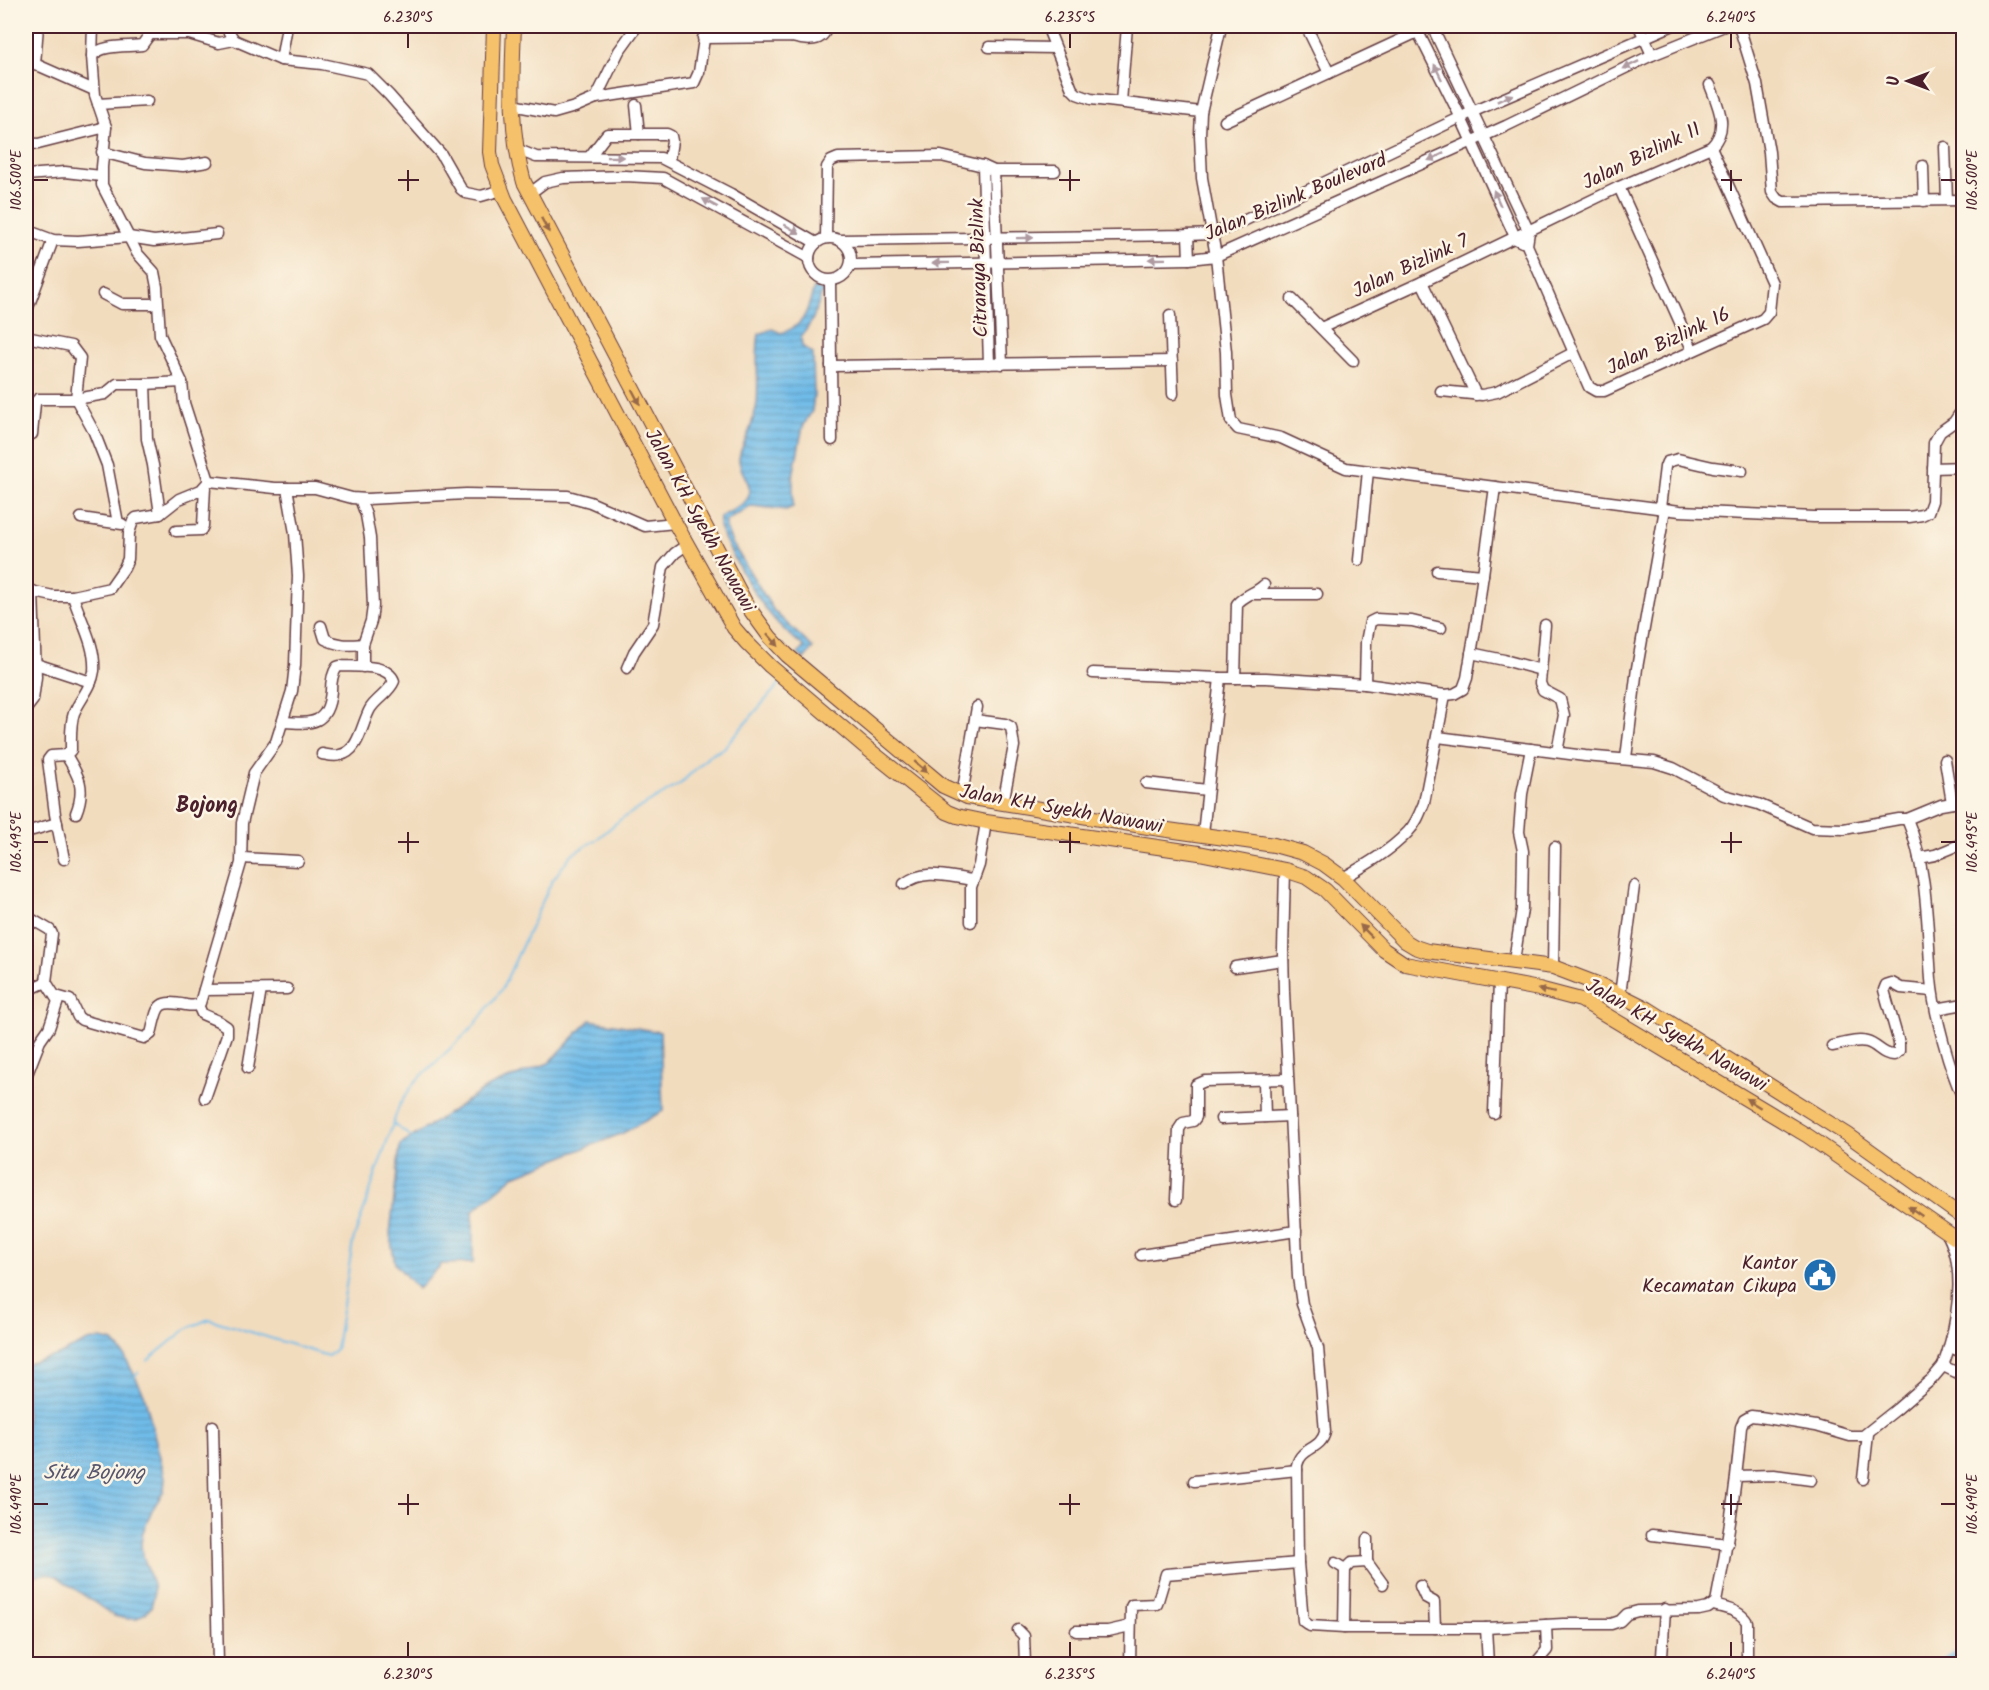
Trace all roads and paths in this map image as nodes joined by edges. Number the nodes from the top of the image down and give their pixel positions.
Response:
1 (38, 26) edge
2 (93, 26) edge
3 (225, 26) edge
4 (287, 26) edge
5 (494, 26) edge
6 (514, 26) edge
7 (637, 26) edge
8 (706, 26) edge
9 (794, 26) edge
10 (827, 26) edge
11 (1047, 26) edge
12 (1127, 26) edge
13 (1306, 26) edge
14 (1431, 26) edge
15 (1639, 26) edge
16 (1671, 26) edge
17 (1724, 26) edge
18 (1739, 26) edge
19 (1221, 27) edge
20 (1418, 29) edge
21 (1656, 29) edge
22 (150, 30) edge
23 (792, 37) junction
24 (703, 38) junction
25 (1644, 38) junction
26 (234, 40) junction
27 (989, 47) dead end
28 (1054, 48) junction
29 (1667, 49) junction
30 (1652, 55) junction
31 (92, 56) junction
32 (281, 60) junction
33 (1329, 73) junction
34 (1710, 85) dead end
35 (94, 90) junction
36 (596, 98) junction
37 (147, 101) dead end
38 (1121, 102) junction
39 (98, 104) junction
40 (512, 105) junction
41 (636, 105) dead end
42 (1201, 112) junction
43 (1472, 112) junction
44 (1461, 118) junction
45 (1225, 121) dead end
46 (106, 126) junction
47 (639, 134) junction
48 (1483, 134) junction
49 (1471, 140) junction
50 (26, 143) edge
51 (1711, 147) junction
52 (1945, 147) dead end
53 (516, 149) junction
54 (102, 152) junction
55 (590, 156) junction
56 (669, 160) junction
57 (207, 162) dead end
58 (983, 166) junction
59 (1923, 166) dead end
60 (994, 171) junction
61 (1055, 171) dead end
62 (26, 174) edge
63 (101, 176) junction
64 (1619, 187) junction
65 (502, 190) junction
66 (529, 194) junction
67 (1947, 200) junction
68 (1964, 200) edge
69 (1924, 201) junction
70 (1237, 224) junction
71 (26, 230) edge
72 (1529, 232) junction
73 (217, 234) dead end
74 (1212, 234) junction
75 (1188, 235) junction
76 (129, 237) junction
77 (991, 238) junction
78 (1516, 238) junction
79 (53, 240) junction
80 (821, 240) junction
81 (841, 240) junction
82 (1247, 243) junction
83 (1527, 245) junction
84 (1216, 256) junction
85 (809, 258) junction
86 (1189, 259) junction
87 (986, 262) junction
88 (998, 262) junction
89 (851, 265) junction
90 (830, 281) junction
91 (1422, 282) junction
92 (103, 294) dead end
93 (1292, 299) dead end
94 (158, 304) junction
95 (26, 311) edge
96 (1170, 315) dead end
97 (1321, 328) junction
98 (26, 337) edge
99 (1692, 349) junction
100 (1573, 353) junction
101 (1353, 360) dead end
102 (1172, 361) junction
103 (989, 364) junction
104 (1002, 364) junction
105 (831, 366) junction
106 (182, 382) junction
107 (145, 384) junction
108 (1441, 391) dead end
109 (1173, 394) dead end
110 (1476, 395) junction
111 (76, 399) junction
112 (1964, 406) edge
113 (26, 437) edge
114 (832, 440) dead end
115 (1964, 467) edge
116 (1933, 468) junction
117 (1368, 471) junction
118 (1742, 471) dead end
119 (207, 484) junction
120 (1495, 487) junction
121 (287, 488) junction
122 (360, 498) junction
123 (1663, 509) junction
124 (160, 514) junction
125 (81, 518) dead end
126 (118, 523) junction
127 (675, 523) junction
128 (130, 526) junction
129 (176, 531) dead end
130 (688, 544) junction
131 (1359, 560) dead end
132 (1437, 571) dead end
133 (1483, 575) junction
134 (1264, 585) dead end
135 (29, 590) edge
136 (1250, 594) junction
137 (1317, 594) dead end
138 (73, 596) junction
139 (1545, 625) dead end
140 (321, 626) dead end
141 (1441, 628) dead end
142 (363, 644) junction
143 (343, 646) junction
144 (1471, 653) junction
145 (31, 665) edge
146 (340, 666) junction
147 (363, 667) junction
148 (627, 668) dead end
149 (1541, 670) junction
150 (1093, 673) dead end
151 (1220, 678) junction
152 (1235, 678) junction
153 (91, 682) junction
154 (1365, 684) junction
155 (1445, 694) junction
156 (977, 707) dead end
157 (26, 709) edge
158 (975, 720) junction
159 (283, 722) junction
160 (1438, 737) junction
161 (1531, 749) junction
162 (1557, 752) junction
163 (322, 754) dead end
164 (66, 755) junction
165 (1626, 758) junction
166 (1945, 760) dead end
167 (1146, 783) dead end
168 (1207, 790) junction
169 (962, 795) junction
170 (1964, 801) edge
171 (1003, 803) junction
172 (1952, 803) junction
173 (76, 813) dead end
174 (1907, 819) junction
175 (986, 822) junction
176 (57, 823) junction
177 (1154, 828) junction
178 (26, 832) edge
179 (1203, 834) junction
180 (1964, 843) edge
181 (1151, 845) junction
182 (1556, 847) dead end
183 (242, 858) junction
184 (1919, 858) junction
185 (64, 859) dead end
186 (298, 861) dead end
187 (1285, 870) junction
188 (1343, 878) junction
189 (973, 880) junction
190 (904, 884) dead end
191 (1634, 886) dead end
192 (26, 916) edge
193 (972, 922) dead end
194 (1283, 960) junction
195 (1514, 961) junction
196 (1553, 966) junction
197 (1235, 967) dead end
198 (46, 982) junction
199 (1499, 982) junction
200 (287, 989) dead end
201 (204, 990) junction
202 (261, 990) junction
203 (26, 991) edge
204 (1932, 991) junction
205 (1620, 995) junction
206 (56, 996) junction
207 (1964, 1004) edge
208 (198, 1005) junction
209 (1936, 1009) junction
210 (1832, 1046) dead end
211 (248, 1068) dead end
212 (26, 1077) edge
213 (1288, 1079) junction
214 (1264, 1081) junction
215 (205, 1098) dead end
216 (1964, 1100) edge
217 (1494, 1113) dead end
218 (1290, 1116) junction
219 (1265, 1117) junction
220 (1221, 1119) dead end
221 (1176, 1200) dead end
222 (1964, 1218) edge
223 (1296, 1231) junction
224 (1947, 1233) junction
225 (1964, 1244) edge
226 (1141, 1255) dead end
227 (1950, 1347) junction
228 (1964, 1353) edge
229 (1943, 1366) junction
230 (1964, 1376) edge
231 (213, 1426) dead end
232 (1868, 1434) junction
233 (1297, 1470) junction
234 (1737, 1476) junction
235 (1863, 1479) dead end
236 (1811, 1480) dead end
237 (1194, 1481) dead end
238 (1652, 1535) dead end
239 (1367, 1539) dead end
240 (1728, 1544) junction
241 (1366, 1562) junction
242 (1299, 1563) junction
243 (1383, 1584) dead end
244 (1420, 1586) dead end
245 (1713, 1605) junction
246 (1665, 1609) junction
247 (1546, 1625) junction
248 (1130, 1626) junction
249 (1344, 1628) junction
250 (1435, 1628) junction
251 (1486, 1628) junction
252 (1018, 1630) dead end
253 (1076, 1631) dead end
254 (1662, 1656) dead end
255 (218, 1665) edge
256 (1026, 1665) edge
257 (1130, 1665) edge
258 (1488, 1665) edge
259 (1535, 1665) edge
260 (1747, 1665) edge

1 - 35 street
2 - 31 street
3 - 26 street
4 - 32 street
5 - 65 main road, Jalan KH Syekh Nawawi
6 - 40 main road, Jalan KH Syekh Nawawi
7 - 36 street
8 - 24 street
9 - 23 street
10 - 23 street
11 - 28 street
12 - 38 street
13 - 33 street
14 - 20 street
14 - 43 street
15 - 25 street
16 - 21 street, Jalan Bizlink Boulevard
17 - 29 street, Jalan Bizlink Boulevard
18 - 69 street
19 - 42 street
20 - 33 street
44 -> 20 street
21 - 25 street, Jalan Bizlink Boulevard
21 - 29 street
22 - 26 street
22 - 31 street
23 - 24 street
24 - 36 street
25 - 30 street
43 -> 25 street, Jalan Bizlink Boulevard
26 - 32 street
27 - 28 street
28 - 38 street
29 - 30 street, Jalan Bizlink Boulevard
30 -> 48 street, Jalan Bizlink Boulevard
31 - 35 street
32 - 65 street
33 - 45 street
34 - 51 street, Jalan Bizlink 11
35 - 39 street
36 - 40 street
37 - 39 street
38 - 42 street
39 - 46 street
40 - 53 main road, Jalan KH Syekh Nawawi
41 - 47 street
42 - 74 street
43 - 44 street, Jalan Bizlink Boulevard
43 - 48 street
44 - 49 street
44 - 70 street, Jalan Bizlink Boulevard
46 - 50 street
46 - 54 street
47 - 55 street
47 - 56 street
48 - 49 street, Jalan Bizlink Boulevard
48 - 72 street
78 -> 49 street
49 -> 82 street, Jalan Bizlink Boulevard
51 - 64 street, Jalan Bizlink 11
51 - 99 street, Jalan Bizlink 16
52 - 67 street
53 - 55 street
53 - 66 main road, Jalan KH Syekh Nawawi
54 - 57 street
54 - 63 street
55 -> 56 street
56 -> 80 street
58 - 60 street
58 - 77 street, Citraraya Bizlink
58 - 80 street
59 - 69 street
60 - 61 street
60 - 77 street, Citraraya Bizlink
62 - 63 street
63 - 76 street
64 - 72 street, Jalan Bizlink 11
64 - 99 street
65 - 127 main road, Jalan KH Syekh Nawawi
85 -> 66 street
66 -> 169 main road, Jalan KH Syekh Nawawi
67 - 68 street
67 - 69 street
70 - 74 street, Jalan Bizlink Boulevard
70 - 82 street
71 - 79 street
72 - 78 street, Jalan Bizlink 11
72 - 83 street
73 - 76 street
74 - 75 street, Jalan Bizlink Boulevard
74 - 84 street
77 -> 75 street, Jalan Bizlink Boulevard
75 - 86 street
76 - 79 street
76 - 94 street
77 - 81 street, Jalan Bizlink Boulevard
77 - 87 street, Citraraya Bizlink
77 - 88 street, Citraraya Bizlink
78 - 83 street
78 - 91 street, Jalan Bizlink 7
79 - 95 street
80 - 81 street
80 - 85 street
81 - 89 street
82 - 84 street, Jalan Bizlink Boulevard
83 - 100 street, Jalan Bizlink 16
84 - 86 street, Jalan Bizlink Boulevard
84 - 117 street
85 - 90 street
86 -> 88 street, Jalan Bizlink Boulevard
87 - 88 street, Jalan Bizlink Boulevard
87 -> 89 street, Jalan Bizlink Boulevard
87 - 103 street, Citraraya Bizlink
88 - 104 street, Citraraya Bizlink
89 - 90 street
90 - 105 street
91 - 97 street, Jalan Bizlink 7
91 - 110 street
92 - 94 street
93 - 97 street
94 - 106 street
96 - 102 street
97 - 101 street
98 - 111 street
99 - 100 street, Jalan Bizlink 16
100 - 110 street
102 - 104 street, Citraraya Bizlink
102 - 109 street
103 - 104 street, Citraraya Bizlink
103 - 105 street, Citraraya Bizlink
105 - 114 street
106 - 107 street
106 - 119 street
107 - 111 street
107 - 124 street
108 - 110 street
111 - 113 street
111 - 126 street
112 - 116 street
115 - 116 street
116 - 123 street
117 - 120 street
117 - 131 street
118 - 123 street
119 - 121 street
119 - 124 street
119 - 129 street
120 - 123 street
120 - 133 street
121 - 122 street
121 - 159 street
122 - 127 street
122 - 142 street
123 - 165 street
124 - 128 street
125 - 126 street
126 - 128 street
127 - 130 main road, Jalan KH Syekh Nawawi
128 - 138 street
130 - 148 street
130 - 175 main road, Jalan KH Syekh Nawawi
132 - 133 street
133 - 144 street
134 - 136 street
135 - 138 street
135 - 145 street
136 - 137 street
136 - 152 street
138 - 153 street
139 - 149 street
140 - 143 street
141 - 154 street
142 - 143 street
142 - 147 street
143 - 146 street
144 - 149 street
144 - 155 street
145 - 153 street
145 - 157 street
146 - 147 street
146 - 159 street
147 - 163 street
149 - 162 street
150 - 151 street
151 - 152 street
151 - 168 street
152 - 154 street
153 - 164 street
154 - 155 street
155 - 160 street
156 - 158 street
158 - 169 street
158 - 171 street
159 - 183 street
160 - 161 street
160 - 188 street
161 - 162 street
161 - 195 street
162 - 165 street
164 - 173 street
164 - 176 street
165 - 174 street
166 - 172 street
167 - 168 street
168 - 179 street
169 - 171 main road, Jalan KH Syekh Nawawi
170 - 172 street
171 - 177 main road, Jalan KH Syekh Nawawi
172 - 174 street
174 - 184 street
175 - 181 main road, Jalan KH Syekh Nawawi
175 - 189 street
176 - 178 street
176 - 185 street
177 - 179 main road, Jalan KH Syekh Nawawi
177 - 181 main road
179 - 188 main road, Jalan KH Syekh Nawawi
180 - 184 street
181 - 187 main road, Jalan KH Syekh Nawawi
182 - 196 street
183 - 186 street
183 - 201 street
184 - 204 street
187 - 194 street
199 -> 187 main road, Jalan KH Syekh Nawawi
188 - 195 main road, Jalan KH Syekh Nawawi
189 - 190 street
189 - 193 street
191 - 205 street
192 - 198 street
194 - 197 street
194 - 213 street
195 - 196 main road, Jalan KH Syekh Nawawi
196 - 205 main road, Jalan KH Syekh Nawawi
198 - 203 street
198 - 206 street
199 - 217 street
224 -> 199 main road, Jalan KH Syekh Nawawi
200 - 202 street
201 - 202 street
201 - 208 street
202 - 211 street
204 - 209 street
204 - 210 street
205 - 222 main road, Jalan KH Syekh Nawawi
206 - 208 street
206 - 212 street
207 - 209 street
208 - 215 street
209 - 216 street
213 - 214 street
213 - 218 street
214 - 219 street
214 - 221 street
218 - 219 street
218 - 223 street
219 - 220 street
223 - 226 street
223 - 233 street
224 - 225 main road, Jalan KH Syekh Nawawi
224 - 227 street
227 - 228 street
227 - 229 street
229 - 230 street
229 - 232 street
231 - 255 street
232 - 234 street
232 - 235 street
233 - 237 street
233 - 242 street
234 - 236 street
234 - 240 street
238 - 240 street
239 - 241 street
240 - 245 street
241 - 243 street
241 - 249 street
242 - 248 street
242 - 249 street
244 - 250 street
245 - 246 street
245 - 260 street
246 - 247 street
246 - 254 street
247 - 251 street
247 - 259 street
248 - 253 street
248 - 257 street
249 - 250 street
250 - 251 street
251 - 258 street
252 - 256 street

